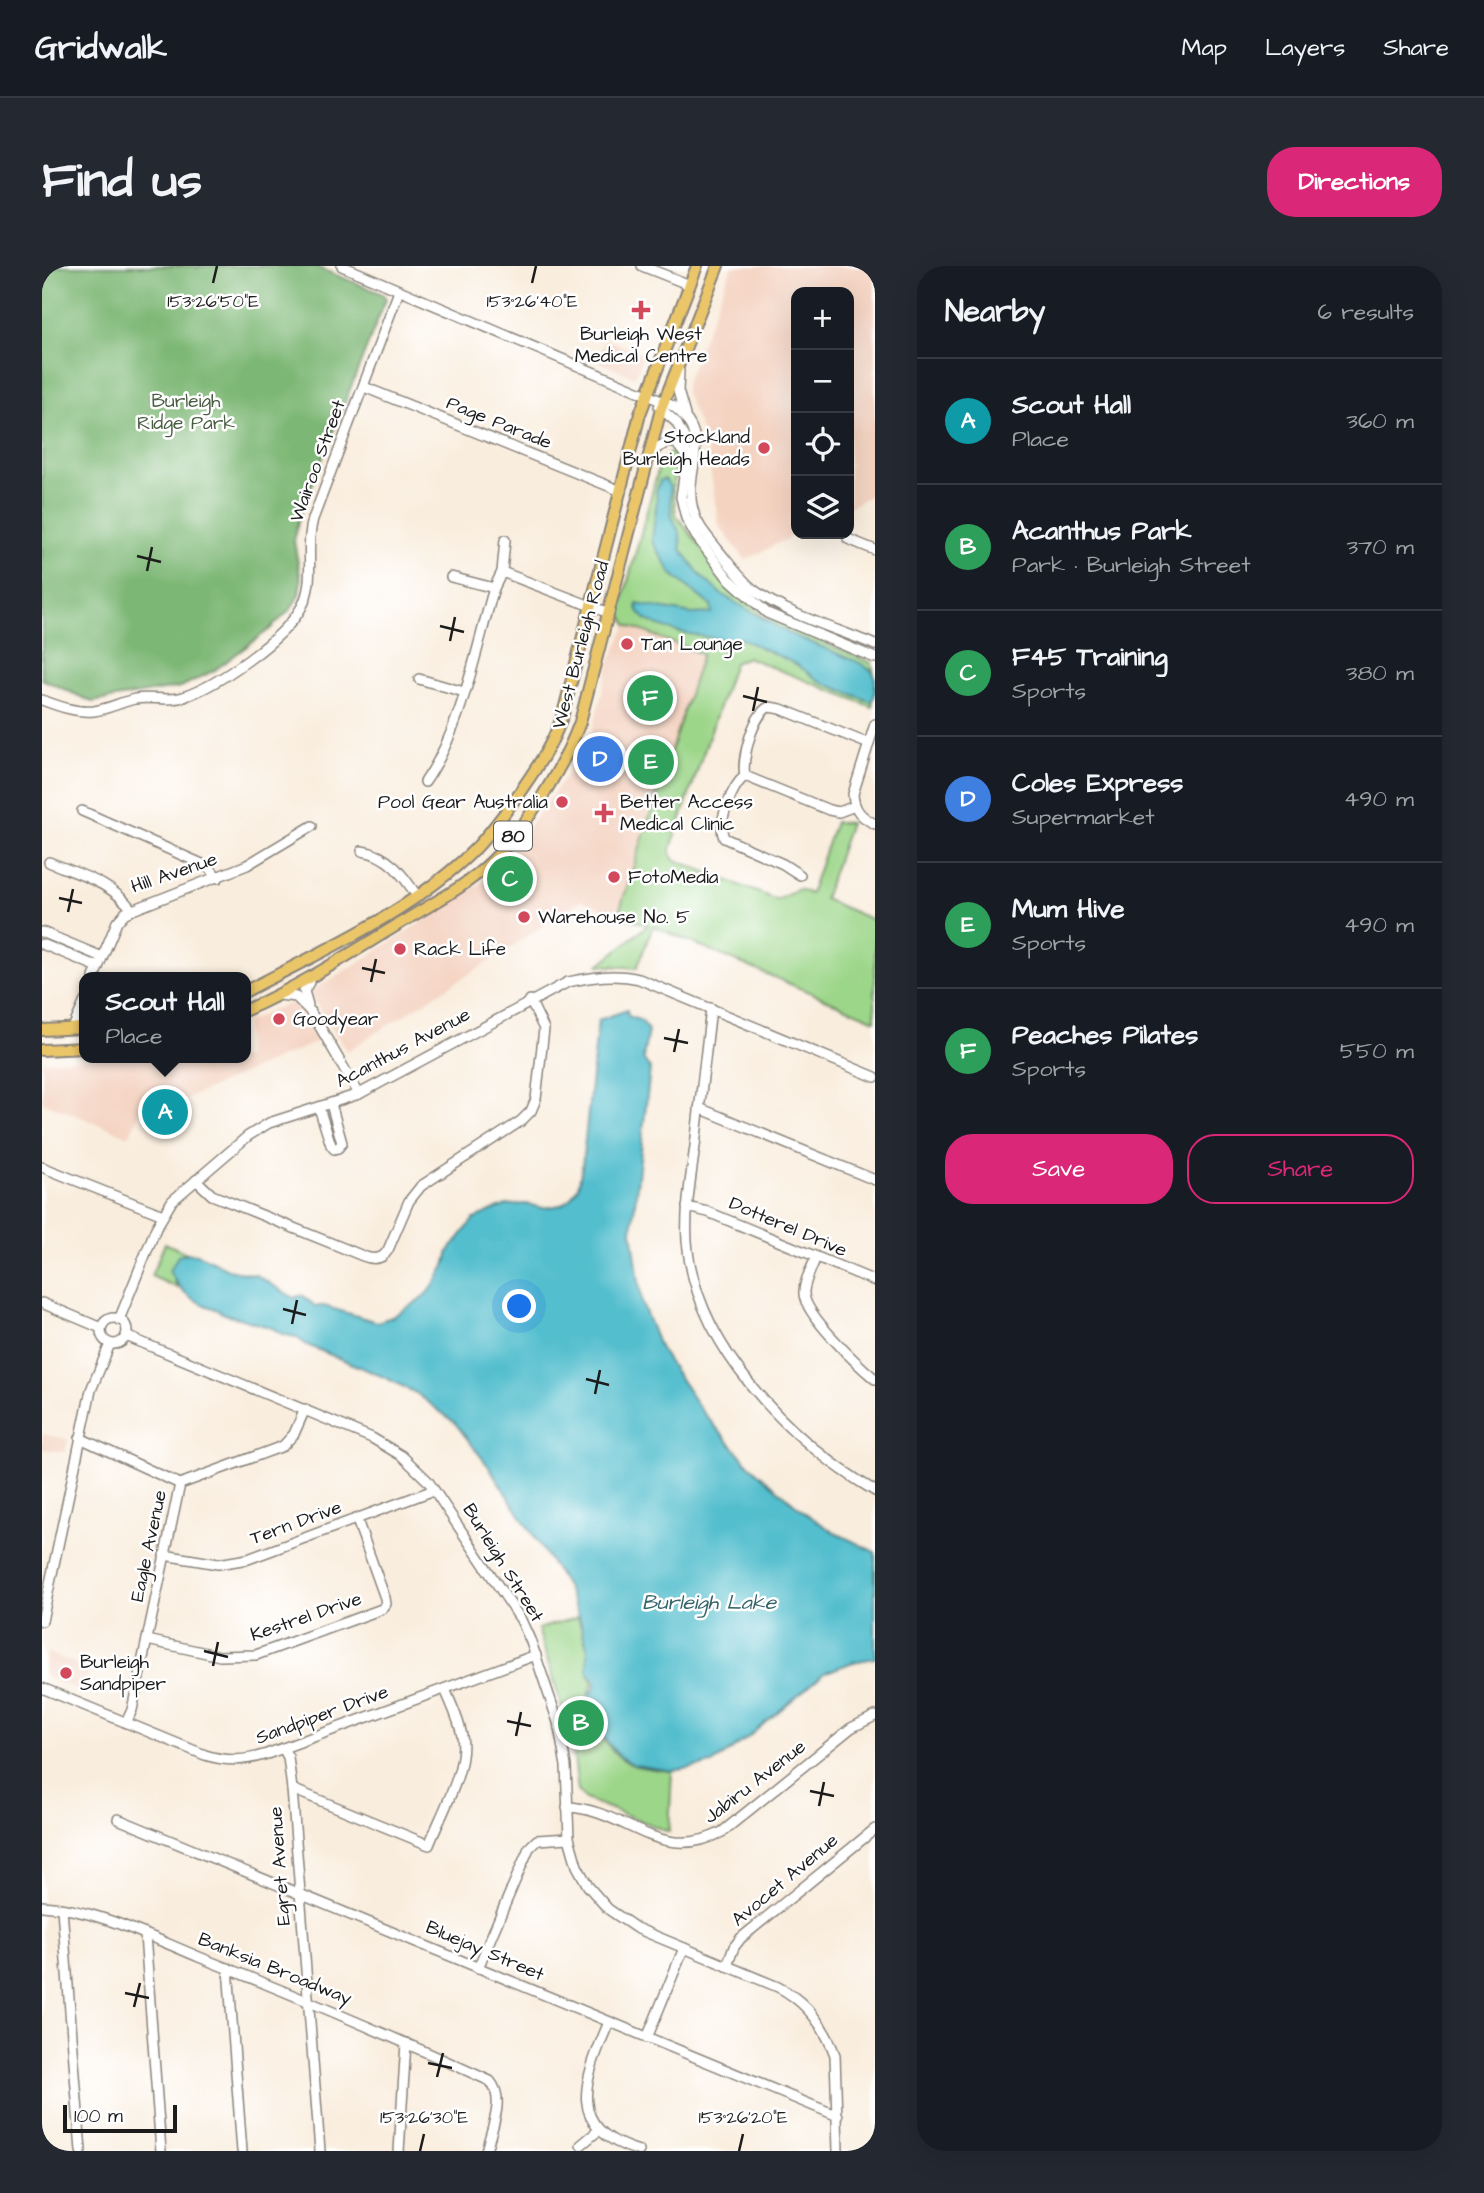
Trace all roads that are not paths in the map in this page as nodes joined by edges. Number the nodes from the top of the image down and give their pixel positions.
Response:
1 (332, 266) edge
2 (642, 266) edge
3 (698, 266) edge
4 (718, 266) edge
5 (344, 267) edge
6 (690, 285) junction
7 (399, 291) junction
8 (681, 355) junction
9 (364, 387) junction
10 (646, 395) junction
11 (662, 405) junction
12 (687, 418) junction
13 (687, 457) junction
14 (646, 468) junction
15 (621, 491) junction
16 (687, 506) junction
17 (848, 539) dead end
18 (505, 540) dead end
19 (875, 550) edge
20 (502, 572) junction
21 (451, 577) dead end
22 (494, 588) junction
23 (591, 607) junction
24 (608, 613) junction
25 (875, 645) edge
26 (875, 658) edge
27 (419, 679) dead end
28 (464, 692) junction
29 (42, 699) edge
30 (875, 724) edge
31 (869, 744) junction
32 (745, 776) junction
33 (425, 782) dead end
34 (855, 806) junction
35 (82, 811) dead end
36 (875, 824) edge
37 (312, 826) dead end
38 (362, 851) dead end
39 (49, 862) dead end
40 (800, 875) dead end
41 (218, 878) junction
42 (416, 897) junction
43 (132, 910) junction
44 (42, 932) edge
45 (42, 944) edge
46 (103, 957) junction
47 (98, 967) junction
48 (96, 972) edge
49 (312, 976) junction
50 (251, 988) edge
51 (279, 995) junction
52 (530, 1000) junction
53 (251, 1008) edge
54 (711, 1009) junction
55 (309, 1010) junction
56 (79, 1028) edge
57 (42, 1030) edge
58 (79, 1048) edge
59 (42, 1050) edge
60 (875, 1077) edge
61 (359, 1094) junction
62 (331, 1104) junction
63 (319, 1108) junction
64 (699, 1108) junction
65 (42, 1167) edge
66 (196, 1180) junction
67 (875, 1180) edge
68 (687, 1207) junction
69 (163, 1215) junction
70 (816, 1257) junction
71 (875, 1282) edge
72 (42, 1303) edge
73 (119, 1320) junction
74 (101, 1328) junction
75 (125, 1336) junction
76 (110, 1344) junction
77 (875, 1379) edge
78 (305, 1409) junction
79 (80, 1438) junction
80 (180, 1484) junction
81 (435, 1490) junction
82 (875, 1491) edge
83 (357, 1520) junction
84 (164, 1555) junction
85 (42, 1621) edge
86 (147, 1640) junction
87 (536, 1655) junction
88 (42, 1688) edge
89 (445, 1689) junction
90 (875, 1716) edge
91 (126, 1723) junction
92 (283, 1748) junction
93 (292, 1789) junction
94 (567, 1807) junction
95 (118, 1819) dead end
96 (875, 1829) edge
97 (569, 1838) junction
98 (300, 1894) junction
99 (42, 1906) edge
100 (61, 1909) junction
101 (145, 1935) junction
102 (684, 1948) junction
103 (727, 1966) junction
104 (228, 1968) junction
105 (478, 1968) junction
106 (308, 2001) junction
107 (609, 2022) junction
108 (647, 2038) junction
109 (406, 2043) junction
110 (838, 2116) junction
111 (599, 2130) junction
112 (581, 2145) dead end
113 (81, 2151) edge
114 (161, 2151) edge
115 (242, 2151) edge
116 (320, 2151) edge
117 (399, 2151) edge
118 (486, 2151) edge
119 (639, 2151) edge
120 (838, 2151) edge

1 - 5 street
2 - 6 street
3 - 6 main road, West Burleigh Road / 80
4 - 8 main road, West Burleigh Road / 80
5 - 7 street
6 - 10 main road, West Burleigh Road / 80
7 - 9 street, Wairoo Street
7 - 10 street
8 - 11 main road, West Burleigh Road / 80
8 - 12 street
9 - 15 street, Page Parade
9 - 29 street, Wairoo Street
10 - 11 street
10 - 15 main road, West Burleigh Road / 80
11 - 12 street
11 - 13 street
11 - 14 main road, West Burleigh Road / 80
12 - 16 street
13 - 14 street
13 - 16 street
14 - 24 main road, West Burleigh Road / 80
15 - 23 main road, West Burleigh Road / 80
16 - 25 street
16 - 26 street
17 - 19 street
18 - 20 street
20 - 22 street
20 - 23 street
21 - 22 street
22 - 28 street
23 - 24 street
23 - 42 main road, West Burleigh Road / 80
24 - 49 main road, West Burleigh Road / 80
27 - 28 street
28 - 33 street
30 - 31 street
31 - 32 street
31 - 34 street
32 - 34 street
32 - 40 street
34 - 36 street
35 - 41 street
37 - 41 street, Hill Avenue
38 - 42 street
39 - 43 street, Hill Avenue
41 - 43 street, Hill Avenue
42 - 50 main road, West Burleigh Road / 80
43 - 46 street
44 - 46 street
45 - 47 street
46 - 47 street
47 - 48 street
49 - 51 main road, West Burleigh Road / 80
49 - 55 street
51 - 53 main road, West Burleigh Road / 80
51 - 55 street
52 - 54 street, Acanthus Avenue
52 - 61 street, Acanthus Avenue
52 - 66 street
54 - 60 street, Acanthus Avenue
54 - 64 street
55 - 61 street
56 - 57 main road
58 - 59 main road
61 - 62 street, Acanthus Avenue
62 - 63 street, Acanthus Avenue
62 - 63 street
63 - 66 street, Acanthus Avenue
64 - 67 street
64 - 68 street
65 - 69 street
66 - 69 street, Acanthus Avenue
68 - 70 street, Dotterel Drive
68 - 82 street
69 - 73 street, Acanthus Avenue
70 - 71 street, Dotterel Drive
70 - 77 street
72 - 74 street
73 - 74 street
73 - 75 street
74 - 76 street
75 - 76 street
75 - 78 street, Burleigh Street
76 - 79 street
78 - 80 street, Eagle Avenue
78 - 81 street, Burleigh Street
79 - 80 street
79 - 85 street
80 - 84 street, Eagle Avenue
81 - 83 street, Tern Drive
81 - 87 street, Burleigh Street
83 - 84 street, Tern Drive
83 - 86 street, Kestrel Drive
84 - 86 street, Eagle Avenue
86 - 91 street, Eagle Avenue
87 - 89 street, Sandpiper Drive
87 - 94 street, Burleigh Street
88 - 91 street, Sandpiper Drive
89 - 92 street, Sandpiper Drive
89 - 93 street
90 - 94 street, Jabiru Avenue
91 - 92 street, Sandpiper Drive
92 - 93 street, Egret Avenue
93 - 98 street, Egret Avenue
94 - 97 street, Burleigh Street
95 - 98 street, Bluejay Street
96 - 103 street, Avocet Avenue
97 - 102 street, Burleigh Street
97 - 105 street
98 - 105 street, Bluejay Street
98 - 106 street, Egret Avenue
99 - 100 street, Banksia Broadway
100 - 101 street, Banksia Broadway
100 - 113 street
101 - 104 street, Banksia Broadway
101 - 114 street
102 - 103 street, Burleigh Street
102 - 108 street
103 - 110 street, Burleigh Street
104 - 106 street, Banksia Broadway
104 - 115 street
105 - 107 street, Bluejay Street
106 - 109 street, Banksia Broadway
106 - 116 street, Egret Avenue
107 - 108 street, Bluejay Street
107 - 111 street
108 - 110 street, Bluejay Street
109 - 117 street
109 - 118 street, Banksia Broadway
110 - 120 street, Burleigh Street
111 - 112 street
111 - 119 street

